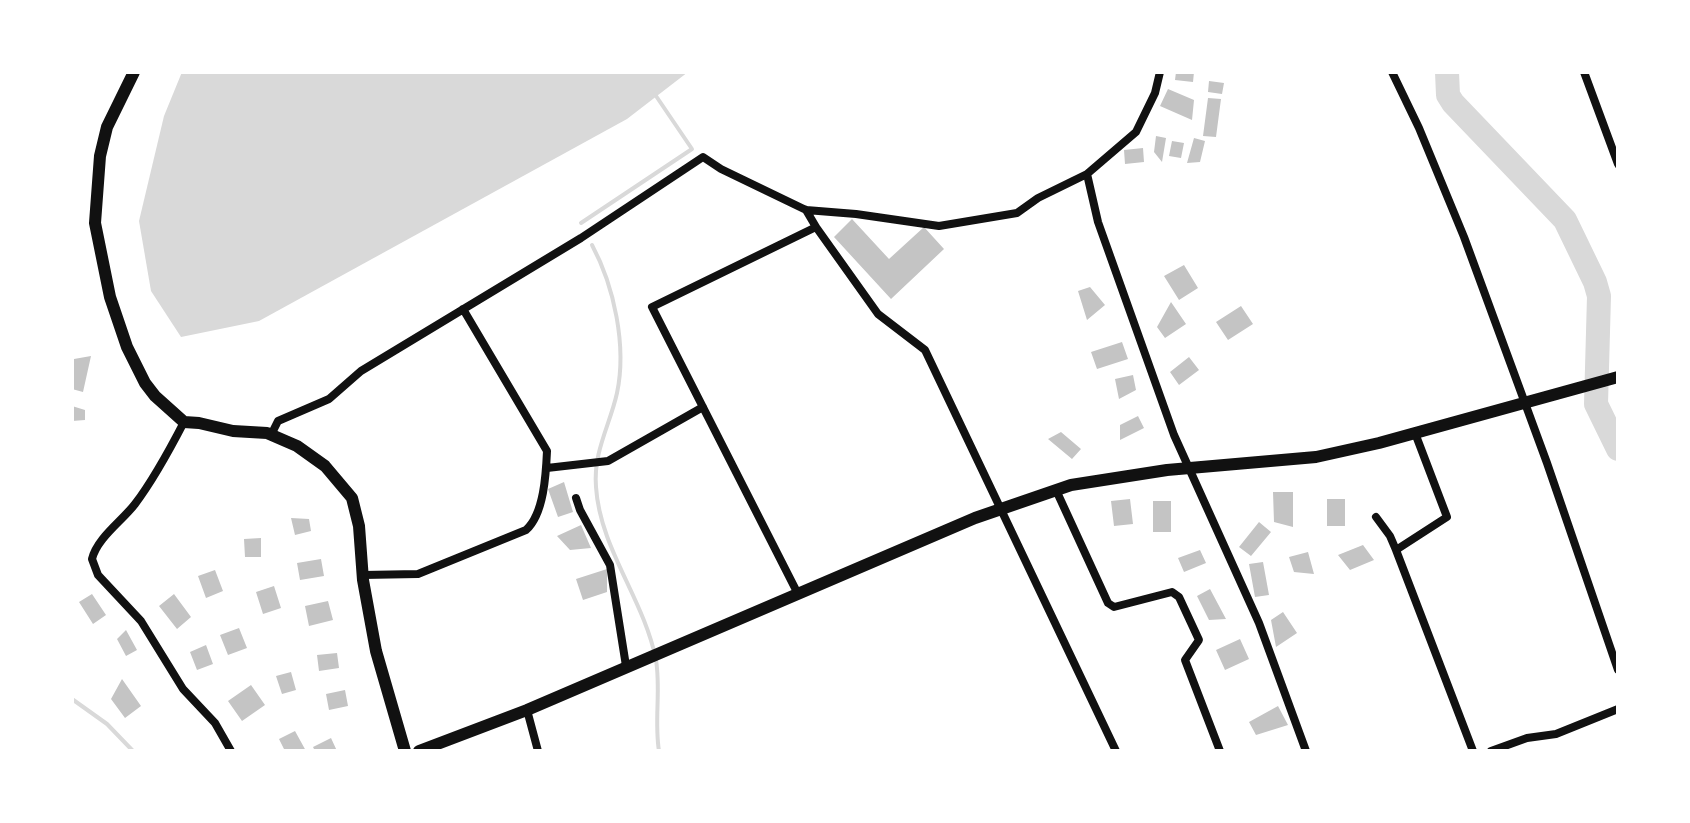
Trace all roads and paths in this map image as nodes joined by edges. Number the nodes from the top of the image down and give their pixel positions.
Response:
1 (134, 72) edge
2 (1160, 72) edge
3 (1392, 72) edge
4 (1584, 72) edge
5 (1618, 164) edge
6 (1087, 174) junction
7 (806, 210) junction
8 (816, 227) junction
9 (463, 309) junction
10 (1618, 377) edge
11 (1523, 402) junction
12 (703, 407) junction
13 (184, 422) junction
14 (1415, 433) junction
15 (271, 435) junction
16 (547, 468) junction
17 (1190, 469) junction
18 (1056, 490) junction
19 (576, 498) dead end
20 (1001, 510) junction
21 (1376, 517) dead end
22 (1396, 550) junction
23 (363, 575) junction
24 (798, 594) junction
25 (626, 666) junction
26 (1618, 670) edge
27 (1618, 709) edge
28 (527, 710) junction
29 (231, 751) edge
30 (405, 751) edge
31 (419, 751) edge
32 (538, 751) edge
33 (1116, 751) edge
34 (1220, 751) edge
35 (1306, 751) edge
36 (1473, 751) edge
37 (1491, 751) edge

1 - 13 main road
2 - 6 street
3 - 11 street
4 - 5 street
6 - 7 street
6 - 17 street
7 - 8 street
7 - 9 street
8 - 12 street
8 - 20 street
9 - 15 street
9 - 16 street
10 - 11 main road
11 - 14 main road
11 - 26 street
12 - 16 street
12 - 24 street
13 - 15 main road
13 - 29 street
14 - 17 main road
14 - 22 street
15 - 23 main road
16 - 23 street
17 - 18 main road
17 - 35 street
18 - 20 main road
18 - 34 street
19 - 25 street
20 - 24 main road
20 - 33 street
21 - 22 street
22 - 36 street
23 - 30 main road
24 - 25 main road
25 - 28 main road
27 - 37 street
28 - 31 main road
28 - 32 street

